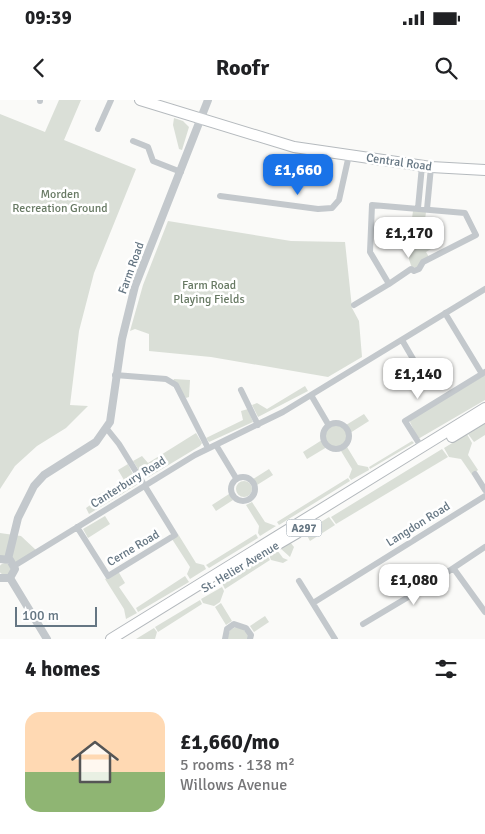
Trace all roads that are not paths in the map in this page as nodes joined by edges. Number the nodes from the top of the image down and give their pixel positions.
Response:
1 (111, 100) edge
2 (140, 100) edge
3 (208, 100) edge
4 (201, 120) junction
5 (98, 129) dead end
6 (133, 141) dead end
7 (349, 155) junction
8 (426, 167) junction
9 (485, 170) edge
10 (181, 172) junction
11 (220, 196) dead end
12 (418, 208) junction
13 (427, 209) junction
14 (388, 284) junction
15 (485, 289) edge
16 (354, 305) dead end
17 (445, 313) junction
18 (402, 340) junction
19 (416, 364) dead end
20 (483, 373) edge
21 (115, 375) junction
22 (241, 390) dead end
23 (311, 396) junction
24 (485, 408) edge
25 (485, 417) edge
26 (328, 424) junction
27 (258, 425) junction
28 (107, 429) junction
29 (216, 445) junction
30 (208, 448) junction
31 (422, 448) junction
32 (475, 474) dead end
33 (236, 478) junction
34 (145, 486) junction
35 (485, 490) edge
36 (485, 496) edge
37 (77, 527) junction
38 (485, 547) edge
39 (4, 559) edge
40 (14, 566) junction
41 (454, 569) junction
42 (0, 578) edge
43 (10, 578) junction
44 (300, 581) dead end
45 (313, 603) junction
46 (485, 612) edge
47 (363, 624) dead end
48 (332, 638) edge
49 (47, 639) edge
50 (111, 639) edge
51 (123, 639) edge
52 (225, 639) edge
53 (250, 639) edge

1 - 5 street
2 - 4 main road, Central Road
3 - 4 street, Farm Road
4 - 7 main road, Central Road
4 - 10 street, Farm Road
6 - 10 street
7 - 8 main road, Central Road
7 - 11 street
8 - 9 main road, Central Road
8 - 12 street
8 - 13 street
10 - 21 street, Farm Road
12 - 13 street
12 - 14 street
13 - 14 street
14 - 16 street
15 - 17 street, Canterbury Road
17 - 18 street, Canterbury Road
17 - 20 street
18 - 19 street
18 - 23 street, Canterbury Road
20 - 31 street
21 - 28 street, Farm Road
21 - 30 street
22 - 27 street
23 - 26 street
23 - 27 street, Canterbury Road
24 - 31 main road, St. Helier Avenue / A297
25 - 51 main road, St. Helier Avenue / A297
26 - 26 street
27 - 29 street, Canterbury Road
28 - 34 street
28 - 39 street
29 - 30 street, Canterbury Road
29 - 33 street
30 - 34 street, Canterbury Road
31 - 50 main road, St. Helier Avenue / A297
32 - 35 street
33 - 33 street
34 - 37 street, Canterbury Road
34 - 37 street, Cerne Road
36 - 45 street, Langdon Road
37 - 40 street, Canterbury Road
38 - 41 street
39 - 40 street
40 - 43 street
41 - 46 street
41 - 47 street
42 - 43 street
43 - 49 street
44 - 45 street
45 - 48 street
52 - 53 street

